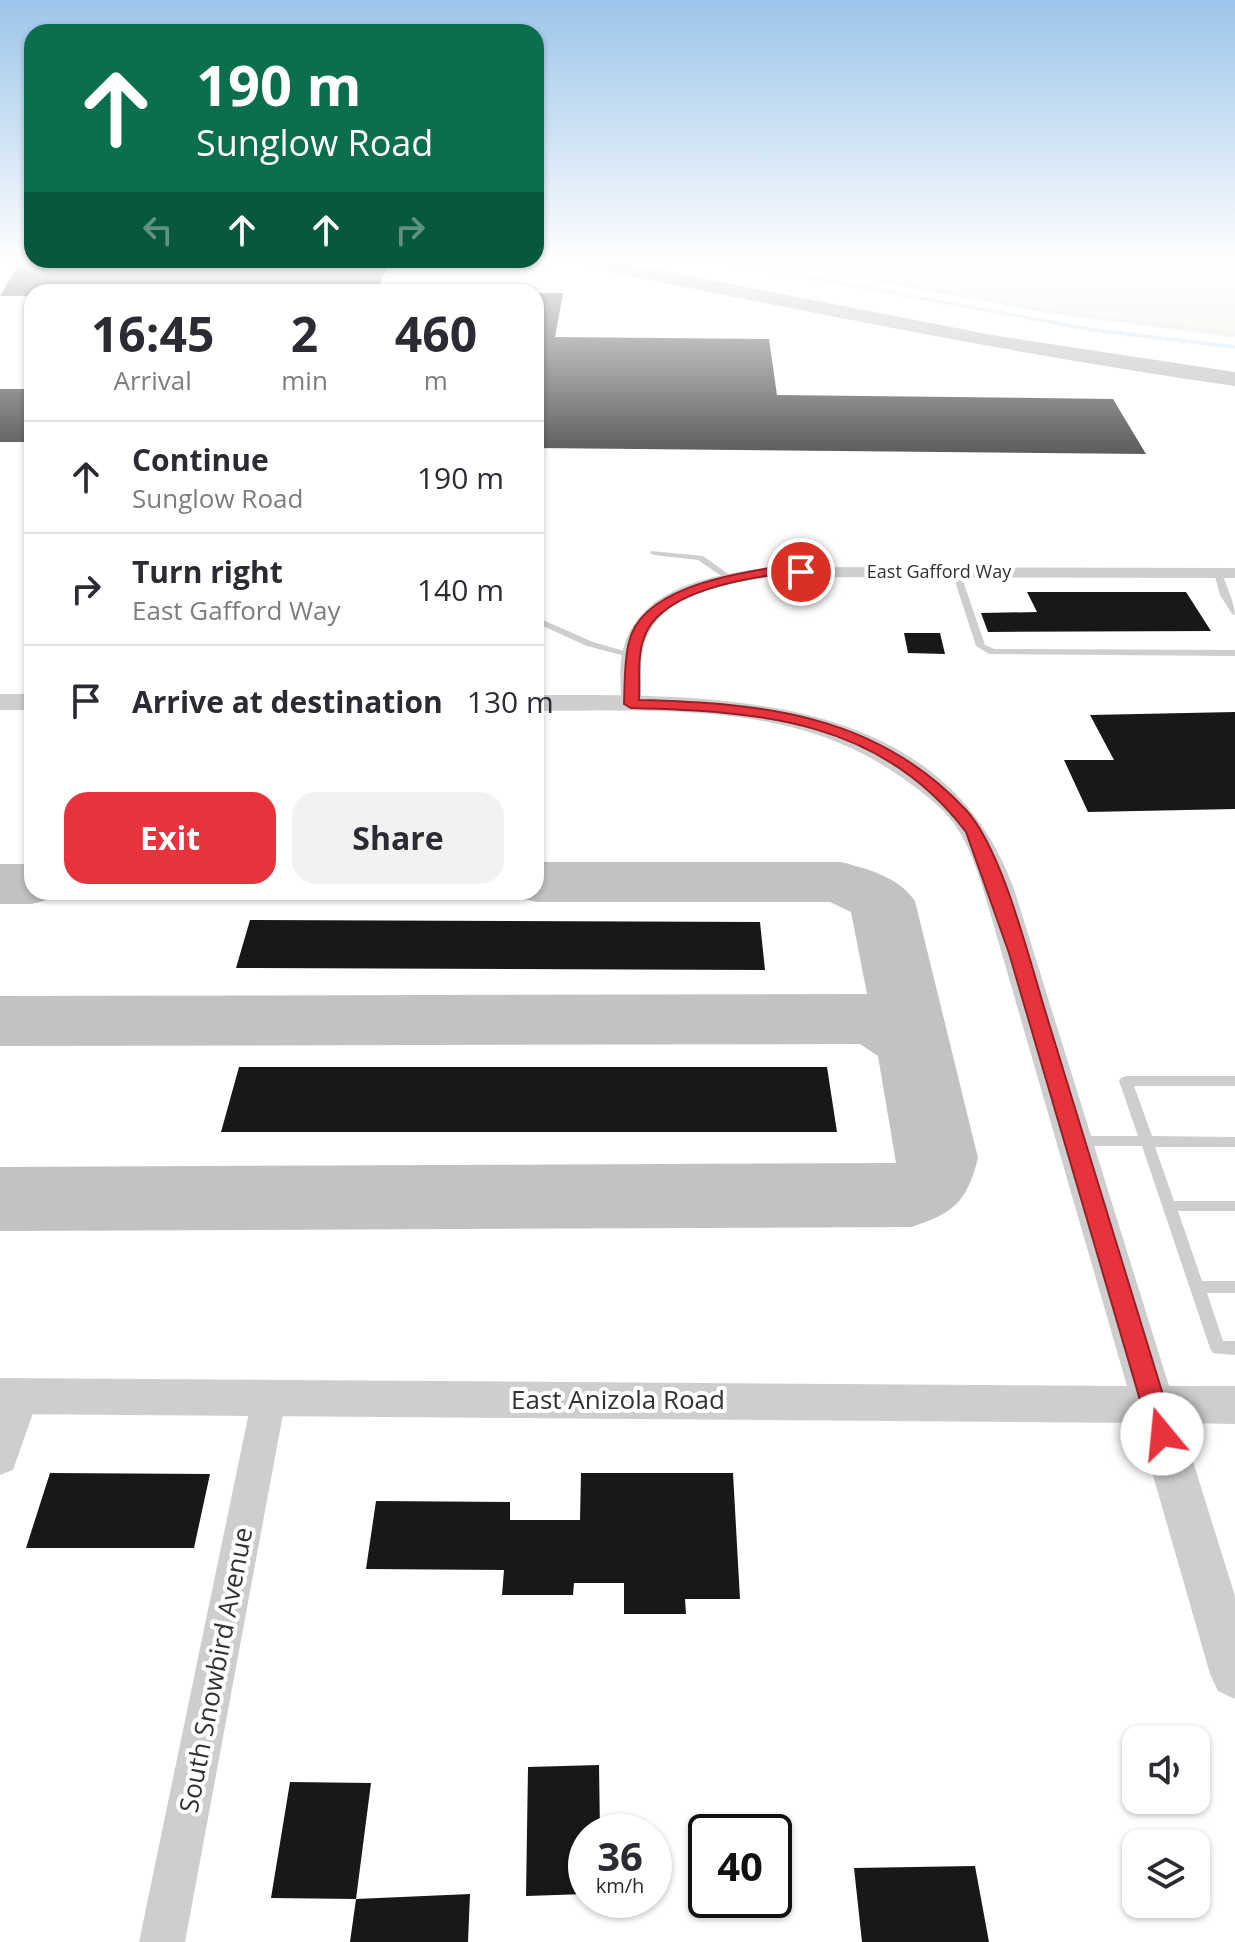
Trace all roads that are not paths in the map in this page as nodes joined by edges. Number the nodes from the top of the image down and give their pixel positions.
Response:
1 (1057, 353) edge
2 (1142, 353) edge
3 (1235, 364) edge
4 (1235, 379) edge
5 (654, 553) dead end
6 (956, 572) junction
7 (1226, 573) edge
8 (730, 578) junction
9 (1235, 612) edge
10 (544, 624) edge
11 (1235, 653) edge
12 (633, 655) junction
13 (0, 702) edge
14 (24, 702) edge
15 (544, 703) edge
16 (631, 704) junction
17 (1235, 1081) edge
18 (1074, 1141) junction
19 (1147, 1141) junction
20 (1235, 1142) edge
21 (1169, 1206) junction
22 (1235, 1206) edge
23 (1197, 1287) junction
24 (1235, 1287) edge
25 (1235, 1348) edge
26 (11, 1396) edge
27 (269, 1398) junction
28 (1154, 1405) junction
29 (1235, 1405) edge
30 (0, 1459) edge
31 (1235, 1674) edge
32 (162, 1942) edge

1 - 4 main road
2 - 3 main road
5 - 8 lane
6 - 7 street, East Gafford Way
6 - 8 street, East Gafford Way
6 - 11 lane
7 - 9 lane
8 - 12 street, East Gafford Way
10 - 12 lane
12 - 16 street, East Gafford Way
13 - 14 street
15 - 16 street
16 - 18 street
17 - 19 lane
18 - 19 lane
18 - 28 street
19 - 20 lane
19 - 21 lane
21 - 22 lane
21 - 23 lane
23 - 24 lane
23 - 25 lane
26 - 27 street, East Anizola Road
26 - 30 street
27 - 28 street, East Anizola Road
27 - 32 street, South Snowbird Avenue
28 - 29 street, East Anizola Road
28 - 31 street

